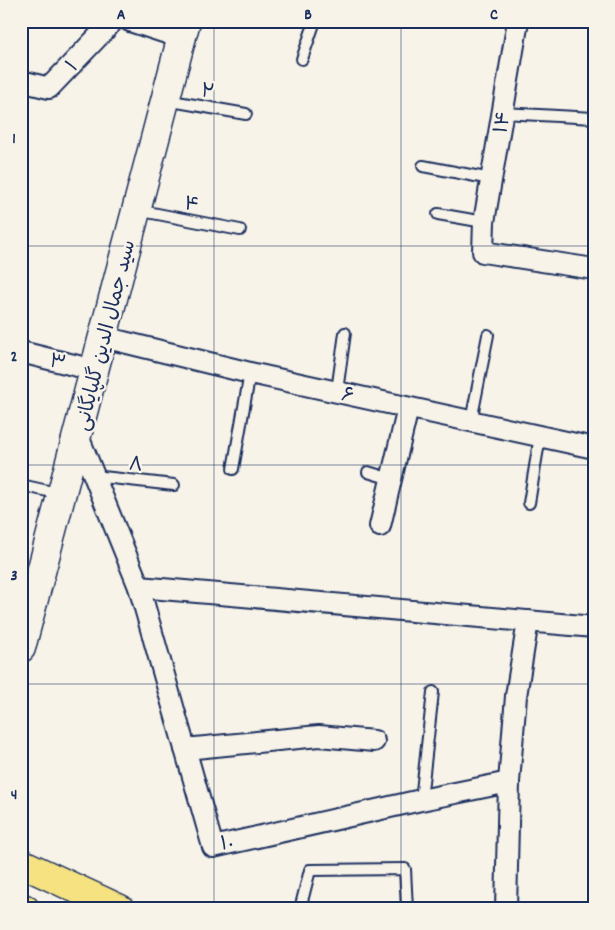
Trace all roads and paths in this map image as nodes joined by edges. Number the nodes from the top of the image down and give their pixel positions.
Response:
1 (130, 21) edge
2 (315, 21) edge
3 (518, 21) edge
4 (103, 24) edge
5 (184, 29) edge
6 (302, 59) dead end
7 (21, 81) edge
8 (165, 100) junction
9 (503, 113) junction
10 (246, 114) dead end
11 (594, 118) edge
12 (424, 166) dead end
13 (492, 179) junction
14 (136, 210) junction
15 (438, 214) dead end
16 (484, 222) junction
17 (240, 230) dead end
18 (594, 269) edge
19 (345, 333) dead end
20 (488, 334) dead end
21 (103, 337) junction
22 (21, 352) edge
23 (94, 370) junction
24 (250, 373) junction
25 (336, 391) junction
26 (408, 408) junction
27 (471, 421) junction
28 (78, 436) junction
29 (540, 436) junction
30 (594, 448) edge
31 (233, 469) dead end
32 (368, 472) dead end
33 (94, 476) junction
34 (391, 479) junction
35 (21, 484) edge
36 (174, 485) dead end
37 (62, 494) junction
38 (530, 503) dead end
39 (380, 526) dead end
40 (139, 587) junction
41 (26, 614) edge
42 (528, 621) junction
43 (594, 627) edge
44 (21, 648) edge
45 (433, 692) dead end
46 (374, 742) dead end
47 (185, 749) junction
48 (509, 782) junction
49 (421, 800) junction
50 (21, 863) edge
51 (21, 907) edge
52 (302, 908) edge
53 (25, 909) edge
54 (120, 909) edge
55 (406, 909) edge
56 (506, 909) edge

1 - 5 street
2 - 6 lane
3 - 9 street, ۱۴
4 - 7 street, ۱
5 - 8 street, سید جمال الدین گلپایگانی
8 - 10 lane, ۲
8 - 14 street, سید جمال الدین گلپایگانی
9 - 11 lane
9 - 13 street, ۱۴
12 - 13 lane
13 - 16 street, ۱۴
14 - 17 lane, ۴
14 - 21 street, سید جمال الدین گلپایگانی
15 - 16 lane
16 - 18 street, ۱۴
19 - 25 lane
20 - 27 lane
21 - 23 street, سید جمال الدین گلپایگانی
21 - 24 street, ۶
22 - 23 street, ۳
23 - 28 street, سید جمال الدین گلپایگانی
24 - 25 street, ۶
24 - 31 lane
25 - 26 street, ۶
26 - 27 street, ۶
26 - 34 street
27 - 29 street, ۶
28 - 33 street, ۱۰
28 - 37 street, سید جمال الدین گلپایگانی
29 - 30 street, ۶
29 - 38 lane
32 - 34 lane
33 - 36 lane, ۸
33 - 40 street, ۱۰
34 - 39 street
35 - 37 lane
37 - 41 street, سید جمال الدین گلپایگانی
40 - 42 street
40 - 47 street, ۱۰
41 - 44 street, سید جمال الدین گلپایگانی
42 - 43 street
42 - 48 street
45 - 49 lane
46 - 47 street
47 - 49 street, ۱۰
48 - 49 street, ۱۰
48 - 56 street
50 - 54 highway
51 - 53 highway
52 - 55 lane

